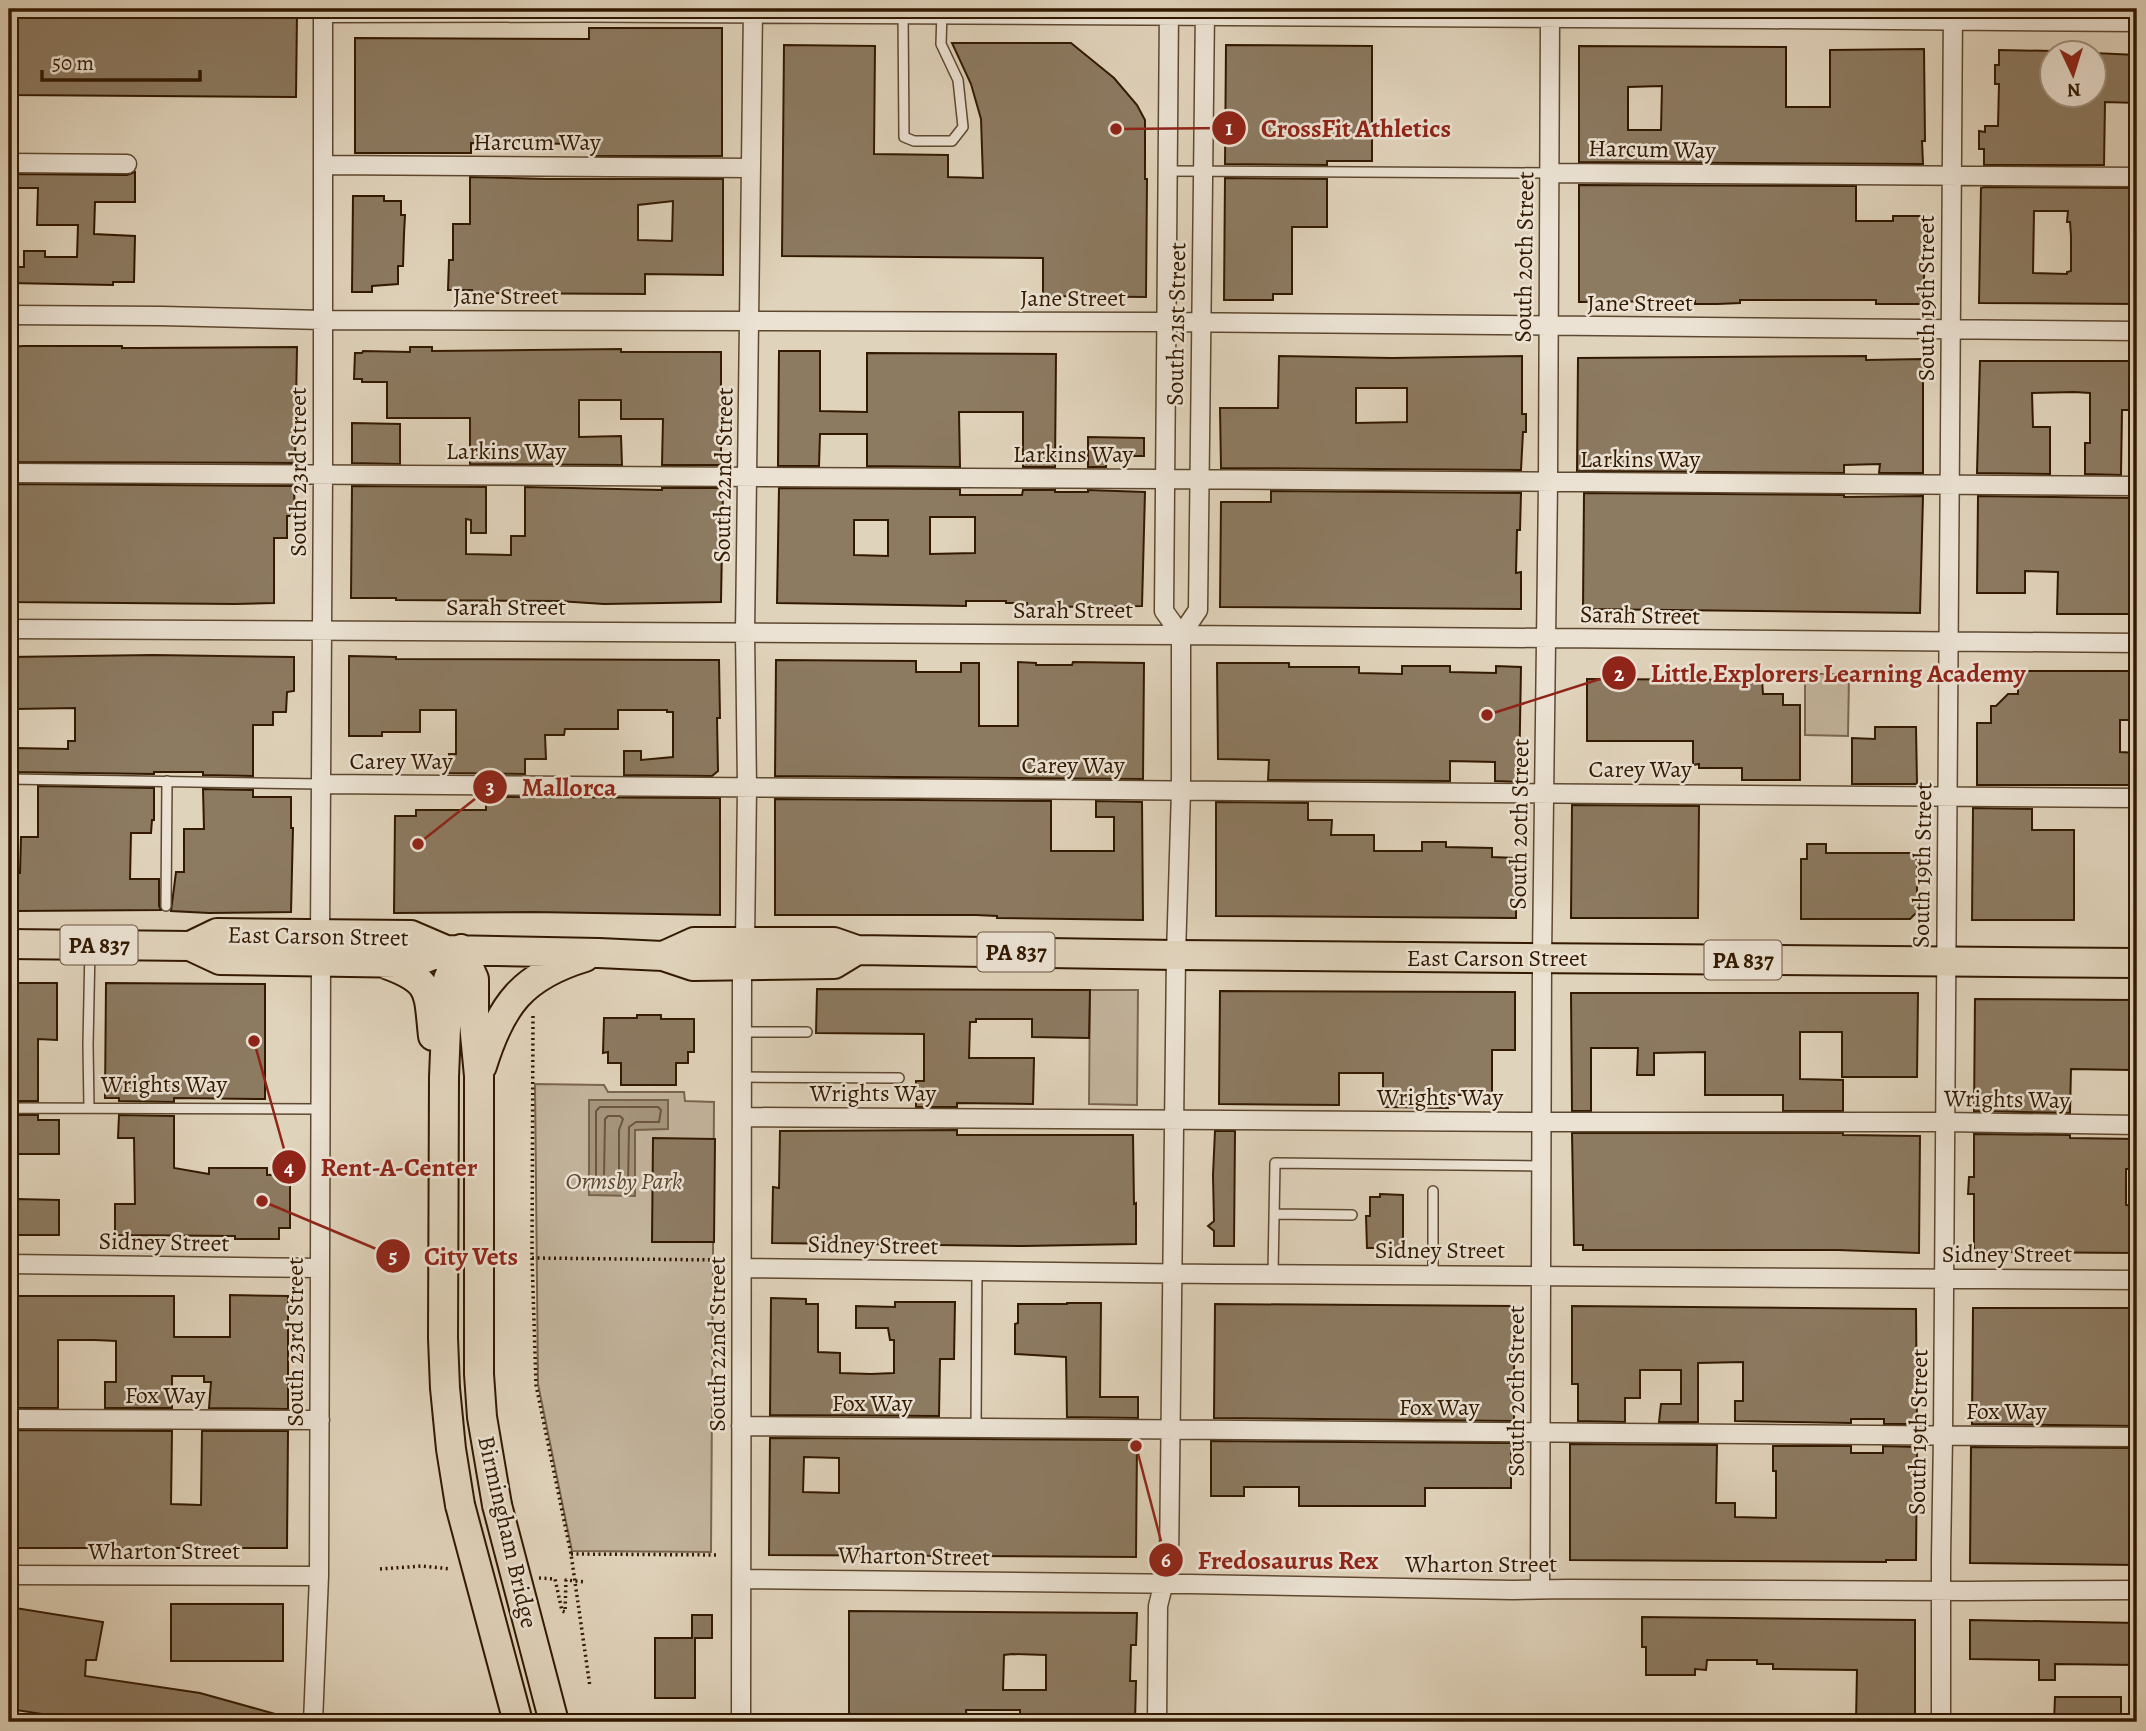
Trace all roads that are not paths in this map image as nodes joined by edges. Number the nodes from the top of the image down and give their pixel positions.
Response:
1 (753, 10) edge
2 (323, 11) edge
3 (903, 12) junction
4 (1169, 12) edge
5 (1205, 12) edge
6 (942, 13) junction
7 (1769, 14) edge
8 (1953, 15) edge
9 (1550, 18) junction
10 (2137, 22) edge
11 (9, 163) edge
12 (127, 164) dead end
13 (324, 165) junction
14 (751, 168) junction
15 (1167, 171) junction
16 (1203, 171) junction
17 (1549, 173) junction
18 (1952, 176) junction
19 (2137, 177) edge
20 (9, 315) edge
21 (322, 320) junction
22 (749, 321) junction
23 (1167, 323) junction
24 (1200, 323) junction
25 (1548, 327) junction
26 (1950, 330) junction
27 (2137, 331) edge
28 (9, 473) edge
29 (323, 474) junction
30 (748, 477) junction
31 (1165, 479) junction
32 (1199, 479) junction
33 (1548, 483) junction
34 (1950, 485) junction
35 (2137, 486) edge
36 (9, 629) edge
37 (321, 631) junction
38 (745, 633) junction
39 (1181, 635) junction
40 (1546, 639) junction
41 (1947, 642) junction
42 (2137, 643) edge
43 (9, 779) edge
44 (167, 781) junction
45 (321, 784) junction
46 (747, 788) junction
47 (1181, 790) junction
48 (1544, 793) junction
49 (1947, 797) junction
50 (2137, 798) edge
51 (166, 906) dead end
52 (9, 944) edge
53 (90, 945) junction
54 (321, 948) junction
55 (454, 950) junction
56 (599, 953) junction
57 (743, 953) junction
58 (1176, 955) junction
59 (1542, 958) junction
60 (1945, 961) junction
61 (380, 962) junction
62 (2137, 963) edge
63 (742, 1032) junction
64 (807, 1032) dead end
65 (479, 1076) junction
66 (444, 1077) junction
67 (742, 1077) junction
68 (899, 1078) dead end
69 (9, 1108) edge
70 (89, 1108) junction
71 (320, 1109) junction
72 (742, 1116) junction
73 (1174, 1119) junction
74 (1541, 1122) junction
75 (1945, 1122) junction
76 (2137, 1125) edge
77 (1541, 1166) junction
78 (1433, 1191) dead end
79 (1274, 1214) junction
80 (1352, 1215) dead end
81 (9, 1264) edge
82 (319, 1268) junction
83 (742, 1268) junction
84 (977, 1271) junction
85 (1172, 1273) junction
86 (1273, 1274) junction
87 (1433, 1275) junction
88 (1540, 1276) junction
89 (1944, 1279) junction
90 (2137, 1280) edge
91 (9, 1419) edge
92 (320, 1420) junction
93 (741, 1426) junction
94 (976, 1428) junction
95 (1171, 1430) junction
96 (1540, 1433) junction
97 (1944, 1436) junction
98 (2137, 1437) edge
99 (9, 1575) edge
100 (319, 1576) junction
101 (741, 1579) junction
102 (1164, 1584) junction
103 (1540, 1589) junction
104 (2137, 1590) edge
105 (1941, 1591) junction
106 (313, 1722) edge
107 (517, 1722) edge
108 (554, 1722) edge
109 (741, 1722) edge
110 (1157, 1722) edge
111 (1941, 1722) edge

1 - 2 street
1 - 3 street
1 - 14 street, South 22nd Street
2 - 13 street, South 23rd Street
3 - 6 street
3 - 6 lane
4 - 5 street
4 - 6 street
4 - 15 street, South 21st Street
5 - 9 street
5 - 16 street, South 21st Street
7 - 8 street
7 - 9 street
8 - 10 street
8 - 18 street, South 19th Street
9 - 17 street, South 20th Street
11 - 12 street
13 - 14 street, Harcum Way
13 - 21 street, South 23rd Street
14 - 22 street, South 22nd Street
15 - 16 lane, Harcum Way
15 - 23 street, South 21st Street
16 - 17 lane, Harcum Way
16 - 24 street, South 21st Street
17 - 18 street, Harcum Way
17 - 25 street, South 20th Street
18 - 19 street, Harcum Way
18 - 26 street, South 19th Street
20 - 21 street, Jane Street
21 - 22 street, Jane Street
21 - 29 street, South 23rd Street
22 - 23 street, Jane Street
22 - 30 street, South 22nd Street
23 - 24 street, Jane Street
23 - 31 street, South 21st Street
24 - 25 street, Jane Street
24 - 32 street, South 21st Street
25 - 26 street, Jane Street
25 - 33 street, South 20th Street
26 - 27 street, Jane Street
26 - 34 street, South 19th Street
28 - 29 street, Larkins Way
29 - 30 street, Larkins Way
29 - 37 street, South 23rd Street
30 - 31 street, Larkins Way
30 - 38 street, South 22nd Street
31 - 32 street, Larkins Way
31 - 39 street, South 21st Street
32 - 33 street, Larkins Way
32 - 39 street, South 21st Street
33 - 34 street, Larkins Way
33 - 40 street, South 20th Street
34 - 35 street, Larkins Way
34 - 41 street, South 19th Street
36 - 37 street, Sarah Street
37 - 38 street, Sarah Street
37 - 45 street, South 23rd Street
38 - 39 street, Sarah Street
38 - 46 street, South 22nd Street
39 - 40 street, Sarah Street
39 - 47 street
40 - 41 street, Sarah Street
40 - 48 street, South 20th Street
41 - 42 street, Sarah Street
41 - 49 street, South 19th Street
43 - 44 lane, Carey Way
44 - 45 lane, Carey Way
44 - 51 lane
45 - 46 street, Carey Way
45 - 54 street, South 23rd Street
46 - 47 street, Carey Way
46 - 57 street, South 22nd Street
47 - 48 street, Carey Way
47 - 58 street
48 - 49 street, Carey Way
48 - 59 street, South 20th Street
49 - 50 street, Carey Way
49 - 60 street, South 19th Street
52 - 53 main road, East Carson Street / PA 837
53 - 54 main road, East Carson Street / PA 837
53 - 70 lane
54 - 55 main road, East Carson Street / PA 837
54 - 61 main road, East Carson Street
54 - 71 street, South 23rd Street
55 - 56 main road, East Carson Street / PA 837
55 - 61 main road, East Carson Street
55 - 65 main road, Birmingham Bridge
55 - 66 main road, Birmingham Bridge
56 - 57 main road, East Carson Street / PA 837
56 - 65 main road
57 - 58 main road, East Carson Street / PA 837
57 - 63 street, South 22nd Street
58 - 59 main road, East Carson Street / PA 837
58 - 73 street
59 - 60 main road, East Carson Street / PA 837
59 - 74 street, South 20th Street
60 - 62 main road, East Carson Street / PA 837
60 - 75 street, South 19th Street
61 - 66 main road
63 - 64 lane
63 - 67 street, South 22nd Street
65 - 108 main road, Birmingham Bridge, bridge
66 - 107 main road, Birmingham Bridge, bridge
67 - 68 lane
67 - 72 street, South 22nd Street
69 - 70 lane, Wrights Way
69 - 81 lane
70 - 71 lane, Wrights Way
71 - 82 street, South 23rd Street
72 - 73 street, Wrights Way
72 - 83 street, South 22nd Street
73 - 74 street, Wrights Way
73 - 85 street
74 - 75 street, Wrights Way
74 - 77 street, South 20th Street
75 - 76 street, Wrights Way
75 - 89 street, South 19th Street
77 - 79 lane
77 - 88 street, South 20th Street
78 - 87 lane
79 - 80 lane
79 - 86 lane
81 - 82 street, Sidney Street
82 - 92 street, South 23rd Street
83 - 84 street, Sidney Street
83 - 93 street, South 22nd Street
84 - 85 street, Sidney Street
84 - 94 lane
85 - 86 street, Sidney Street
85 - 95 street
86 - 87 street, Sidney Street
87 - 88 street, Sidney Street
88 - 89 street, Sidney Street
88 - 96 street, South 20th Street
89 - 90 street, Sidney Street
89 - 97 street, South 19th Street
91 - 92 street, Fox Way
92 - 100 street, South 23rd Street
93 - 94 street, Fox Way
93 - 101 street, South 22nd Street
94 - 95 street, Fox Way
95 - 96 street, Fox Way
95 - 102 street
96 - 97 street, Fox Way
96 - 103 street, South 20th Street
97 - 98 street, Fox Way
97 - 105 street, South 19th Street
99 - 100 street, Wharton Street
100 - 106 street, South 23rd Street
101 - 102 street, Wharton Street
101 - 109 street, South 22nd Street
102 - 103 street, Wharton Street
102 - 110 street
103 - 105 street, Wharton Street
104 - 105 street, Wharton Street
105 - 111 street, South 19th Street

